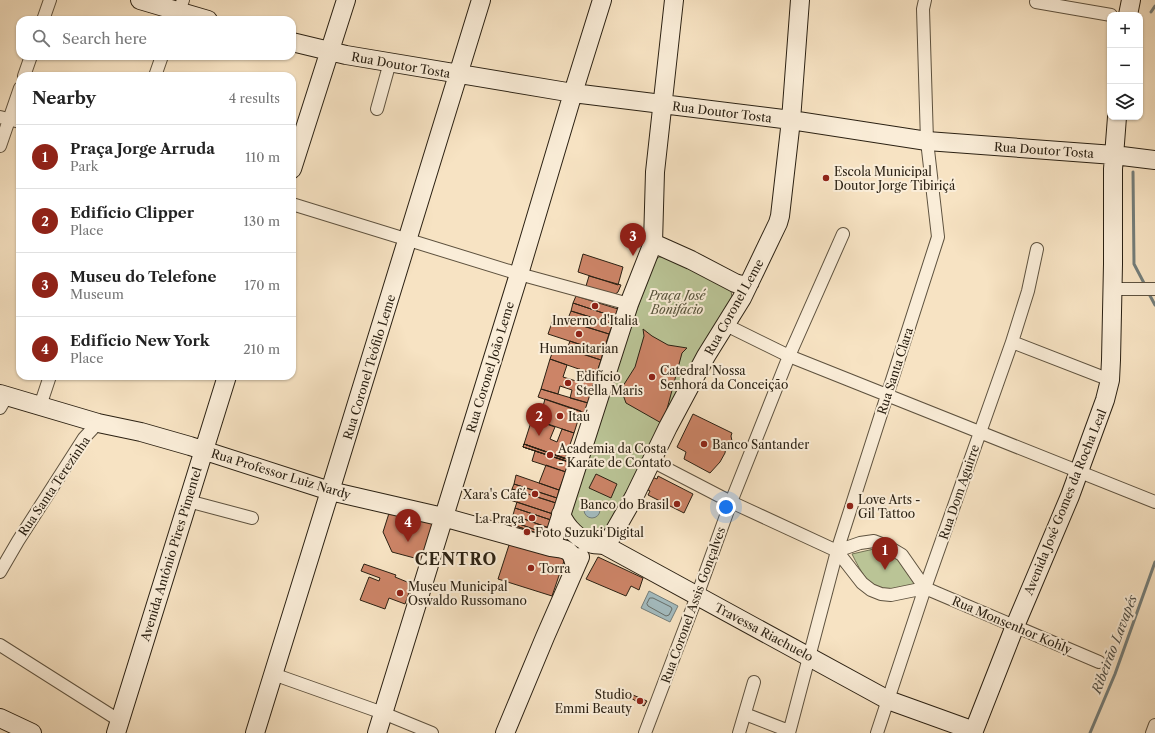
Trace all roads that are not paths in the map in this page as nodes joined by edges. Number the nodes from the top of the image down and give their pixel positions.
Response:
1 (50, 0) edge
2 (140, 0) edge
3 (346, 0) edge
4 (481, 0) edge
5 (602, 0) edge
6 (674, 0) edge
7 (800, 0) edge
8 (925, 0) edge
9 (1131, 0) edge
10 (1035, 5) edge
11 (179, 11) edge
12 (1129, 12) edge
13 (1107, 14) edge
14 (44, 16) edge
15 (195, 16) edge
16 (296, 43) edge
17 (330, 52) junction
18 (30, 60) edge
19 (161, 60) edge
20 (390, 62) junction
21 (25, 72) edge
22 (156, 72) edge
23 (458, 75) junction
24 (573, 93) junction
25 (16, 101) edge
26 (663, 105) junction
27 (377, 109) dead end
28 (10, 120) edge
29 (791, 120) junction
30 (1117, 120) edge
31 (928, 141) junction
32 (0, 146) edge
33 (1114, 155) junction
34 (296, 157) edge
35 (1155, 160) edge
36 (296, 205) edge
37 (843, 234) dead end
38 (408, 239) junction
39 (653, 243) junction
40 (1037, 249) dead end
41 (519, 274) junction
42 (742, 288) junction
43 (1113, 289) junction
44 (1148, 289) edge
45 (629, 304) junction
46 (724, 324) junction
47 (1012, 342) junction
48 (789, 356) junction
49 (49, 380) edge
50 (226, 380) edge
51 (1110, 380) junction
52 (887, 396) junction
53 (2, 399) edge
54 (40, 406) junction
55 (98, 423) junction
56 (980, 433) junction
57 (203, 450) junction
58 (652, 461) junction
59 (1079, 472) junction
60 (330, 491) junction
61 (188, 502) junction
62 (731, 502) junction
63 (1155, 502) edge
64 (561, 514) junction
65 (443, 517) junction
66 (252, 518) dead end
67 (588, 542) junction
68 (606, 546) junction
69 (551, 547) junction
70 (837, 551) junction
71 (575, 567) junction
72 (0, 572) edge
73 (926, 588) junction
74 (698, 596) junction
75 (1015, 626) junction
76 (0, 645) edge
77 (808, 656) junction
78 (1099, 662) dead end
79 (273, 674) junction
80 (754, 682) dead end
81 (888, 700) junction
82 (383, 713) junction
83 (745, 714) junction
84 (0, 718) edge
85 (1155, 725) edge
86 (118, 727) edge
87 (789, 732) edge
88 (976, 732) edge
89 (32, 733) edge
90 (255, 733) edge
91 (377, 733) edge
92 (432, 733) edge
93 (505, 733) edge
94 (645, 733) edge
95 (740, 733) edge
96 (877, 733) edge
97 (1152, 733) edge

1 - 14 street
2 - 11 street
3 - 17 street
4 - 23 street, Rua Coronel Teófilo Leme
5 - 24 street, Rua Coronel João Leme
6 - 26 street
7 - 29 street, Rua Coronel Leme
8 - 31 street, Rua Santa Clara
9 - 12 street
10 - 13 street
11 - 15 street
16 - 17 street, Rua Doutor Tosta
17 - 20 street, Rua Doutor Tosta
17 - 34 street
18 - 21 street
19 - 22 street
20 - 23 street, Rua Doutor Tosta
20 - 27 street
23 - 24 street, Rua Doutor Tosta
23 - 38 street, Rua Coronel Teófilo Leme
24 - 26 street, Rua Doutor Tosta
24 - 41 street, Rua Coronel João Leme
25 - 28 street
26 - 29 street, Rua Doutor Tosta
26 - 39 street
28 - 32 street
29 - 31 street, Rua Doutor Tosta
29 - 42 street, Rua Coronel Leme
30 - 33 street, Avenida José Gomes da Rocha Leal
31 - 33 street, Rua Doutor Tosta
31 - 52 street, Rua Santa Clara
33 - 35 street, Rua Doutor Tosta
33 - 43 street, Avenida José Gomes da Rocha Leal
36 - 38 street
37 - 48 street, Rua Coronel Assis Gonçalves
38 - 41 street
38 - 60 street, Rua Coronel Teófilo Leme
39 - 42 street
39 - 45 street
40 - 47 street, Rua Dom Aguirre
41 - 45 street
41 - 65 street, Rua Coronel João Leme
42 - 46 street, Rua Coronel Leme
43 - 44 street
43 - 51 street, Avenida José Gomes da Rocha Leal
45 - 64 street
46 - 48 street
46 - 58 street, Rua Coronel Leme
47 - 51 street
47 - 56 street, Rua Dom Aguirre
48 - 52 street
48 - 62 street, Rua Coronel Assis Gonçalves
49 - 54 street
50 - 57 street, Avenida Antônio Pires Pimentel
51 - 59 street, Avenida José Gomes da Rocha Leal
52 - 56 street
52 - 70 street, Rua Santa Clara
53 - 54 street, Rua Professor Luiz Nardy
54 - 55 street, Rua Professor Luiz Nardy
55 - 57 street, Rua Professor Luiz Nardy
55 - 72 street, Rua Santa Terezinha
56 - 59 street
56 - 73 street, Rua Dom Aguirre
57 - 60 street, Rua Professor Luiz Nardy
57 - 61 street, Avenida Antônio Pires Pimentel
58 - 62 street
58 - 68 street, Rua Coronel Leme
59 - 63 street
59 - 75 street, Avenida José Gomes da Rocha Leal
60 - 65 street, Rua Professor Luiz Nardy
60 - 79 street, Rua Coronel Teófilo Leme
61 - 66 street
61 - 86 street, Avenida Antônio Pires Pimentel
62 - 70 street
62 - 74 street, Rua Coronel Assis Gonçalves
64 - 67 street, Travessa Riachuelo
64 - 69 street
65 - 69 street, Rua Professor Luiz Nardy
65 - 82 street, Rua Coronel João Leme
67 - 68 street, Travessa Riachuelo
67 - 71 street
68 - 74 street, Travessa Riachuelo
69 - 71 street, Rua Professor Luiz Nardy
70 - 73 street
70 - 73 street
70 - 77 street, Rua Santa Clara
71 - 93 street
73 - 75 street, Rua Monsenhor Kohly
73 - 81 street, Rua Dom Aguirre
74 - 77 street, Travessa Riachuelo
74 - 94 street, Rua Coronel Assis Gonçalves
75 - 78 street, Rua Monsenhor Kohly
75 - 88 street, Avenida José Gomes da Rocha Leal
76 - 86 street
77 - 81 street, Travessa Riachuelo
77 - 87 street, Rua Santa Clara
79 - 82 street
79 - 90 street, Rua Coronel Teófilo Leme
80 - 83 street
81 - 88 street, Travessa Riachuelo
81 - 96 street, Rua Dom Aguirre
82 - 91 street, Rua Coronel João Leme
82 - 92 street
83 - 87 street
83 - 95 street
84 - 89 street
85 - 97 street

